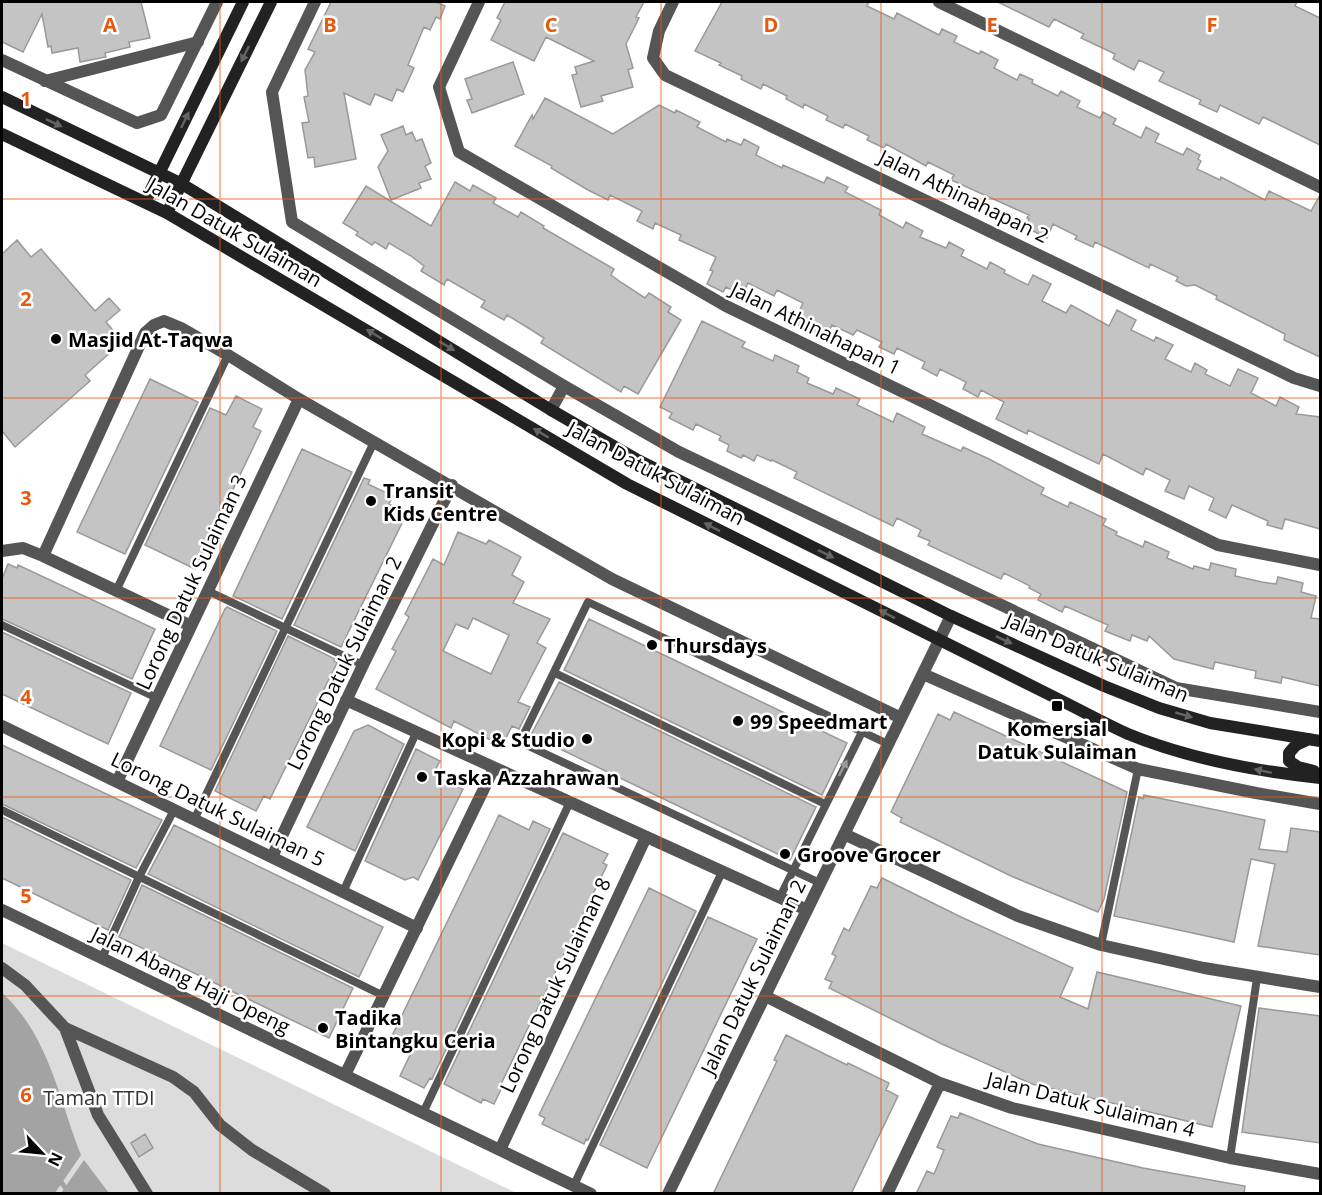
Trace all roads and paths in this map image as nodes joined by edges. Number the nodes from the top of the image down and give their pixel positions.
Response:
1 (218, 2) edge
2 (243, 2) edge
3 (271, 2) edge
4 (315, 2) edge
5 (479, 2) edge
6 (673, 2) edge
7 (939, 2) edge
8 (198, 42) junction
9 (2, 60) edge
10 (45, 81) junction
11 (2, 97) edge
12 (2, 134) edge
13 (159, 172) junction
14 (182, 184) junction
15 (1320, 187) edge
16 (145, 202) junction
17 (167, 213) junction
18 (228, 355) junction
19 (564, 386) junction
20 (1320, 386) edge
21 (299, 399) junction
22 (551, 410) junction
23 (374, 442) junction
24 (452, 486) junction
25 (2, 550) edge
26 (43, 556) junction
27 (1320, 565) edge
28 (116, 591) junction
29 (208, 591) junction
30 (951, 616) junction
31 (2, 625) edge
32 (191, 626) junction
33 (286, 630) junction
34 (939, 641) junction
35 (363, 665) junction
36 (555, 673) junction
37 (923, 674) junction
38 (157, 698) junction
39 (346, 700) junction
40 (1320, 712) edge
41 (901, 718) junction
42 (2, 726) edge
43 (862, 732) junction
44 (417, 733) junction
45 (1315, 740) edge
46 (888, 744) junction
47 (494, 768) junction
48 (1138, 769) junction
49 (1320, 773) edge
50 (1320, 778) edge
51 (117, 782) junction
52 (570, 802) junction
53 (825, 804) junction
54 (1320, 804) edge
55 (2, 810) edge
56 (174, 810) junction
57 (194, 820) junction
58 (844, 834) junction
59 (646, 837) junction
60 (272, 857) junction
61 (793, 871) junction
62 (722, 872) junction
63 (139, 877) junction
64 (820, 884) junction
65 (343, 892) junction
66 (780, 897) junction
67 (2, 910) edge
68 (807, 910) junction
69 (417, 928) junction
70 (1101, 945) junction
71 (102, 958) junction
72 (2, 968) edge
73 (1257, 978) junction
74 (1320, 987) edge
75 (384, 996) junction
76 (765, 996) junction
77 (65, 1028) junction
78 (345, 1075) junction
79 (940, 1083) junction
80 (423, 1113) junction
81 (500, 1150) junction
82 (1230, 1158) junction
83 (1320, 1174) edge
84 (574, 1185) junction
85 (147, 1194) edge
86 (325, 1194) edge
87 (591, 1194) edge
88 (668, 1194) edge
89 (887, 1194) edge

1 - 8 street
13 -> 2 main road
3 -> 14 main road
4 - 19 street, Jalan Datuk Sulaiman
5 - 27 street, Jalan Athinahapan 1
6 - 20 street, Jalan Athinahapan 2
7 - 15 street
8 - 10 street
8 - 10 street
9 - 10 street
11 -> 13 main road, Jalan Datuk Sulaiman
12 - 16 main road, Jalan Datuk Sulaiman
13 - 14 main road, Jalan Datuk Sulaiman
13 - 16 main road
14 - 17 main road
14 -> 22 main road, Jalan Datuk Sulaiman
16 - 17 main road, Jalan Datuk Sulaiman
34 -> 17 main road, Jalan Datuk Sulaiman
18 - 21 street
18 - 26 street
18 - 28 lane
19 - 22 street, Jalan Datuk Sulaiman
19 - 40 street, Jalan Datuk Sulaiman
21 - 23 street
21 - 29 street, Lorong Datuk Sulaiman 3
22 -> 30 main road, Jalan Datuk Sulaiman
23 - 24 street
23 - 33 lane
24 - 35 street, Lorong Datuk Sulaiman 2
24 - 41 street
25 - 26 street
26 - 28 street
28 - 32 street
29 - 32 street, Lorong Datuk Sulaiman 3
29 - 33 lane
30 - 34 street, Jalan Datuk Sulaiman 2
30 -> 45 main road, Jalan Datuk Sulaiman
31 - 38 lane
32 - 38 street, Lorong Datuk Sulaiman 3
33 - 35 lane
33 - 57 lane
34 - 37 street, Jalan Datuk Sulaiman 2
50 -> 34 main road, Jalan Datuk Sulaiman
35 - 39 street, Lorong Datuk Sulaiman 2
36 - 43 lane
36 - 53 lane
36 - 61 lane
37 - 41 street, Jalan Datuk Sulaiman 2
37 - 48 street
38 - 51 street, Lorong Datuk Sulaiman 3
39 - 44 street
39 - 60 street, Lorong Datuk Sulaiman 2
41 - 46 street, Jalan Datuk Sulaiman 2
42 - 51 street, Lorong Datuk Sulaiman 5
43 - 46 lane
53 -> 43 lane
44 - 47 street
44 - 65 lane
45 - 49 main road
46 - 58 street, Jalan Datuk Sulaiman 2
47 - 52 street
47 - 69 street
48 - 54 street
48 - 70 lane
51 - 56 street, Lorong Datuk Sulaiman 5
52 - 59 street
52 - 80 lane
53 - 61 lane
55 - 63 lane
56 - 57 street, Lorong Datuk Sulaiman 5
56 - 63 lane
57 - 60 street, Lorong Datuk Sulaiman 5
58 - 64 street, Jalan Datuk Sulaiman 2
58 - 70 street
59 - 62 street
59 - 81 street, Lorong Datuk Sulaiman 8
60 - 65 street, Lorong Datuk Sulaiman 5
61 - 64 lane
61 - 66 lane
62 - 66 street
62 - 84 lane
63 - 71 lane
63 - 75 lane
64 - 68 street, Jalan Datuk Sulaiman 2
65 - 69 street, Lorong Datuk Sulaiman 5
66 - 68 street
67 - 71 street, Jalan Abang Haji Openg
68 - 76 street, Jalan Datuk Sulaiman 2
69 - 75 street
70 - 73 street
71 - 78 street, Jalan Abang Haji Openg
72 - 77 street
73 - 74 street
73 - 82 lane
75 - 78 street
76 - 79 street, Jalan Datuk Sulaiman 4
76 - 88 street, Jalan Datuk Sulaiman 2
77 - 85 street
77 - 86 street
78 - 80 street, Jalan Abang Haji Openg
79 - 82 street, Jalan Datuk Sulaiman 4
79 - 89 street
80 - 81 street, Jalan Abang Haji Openg
81 - 84 street, Jalan Abang Haji Openg
82 - 83 street, Jalan Datuk Sulaiman 4
84 - 87 street, Jalan Abang Haji Openg

